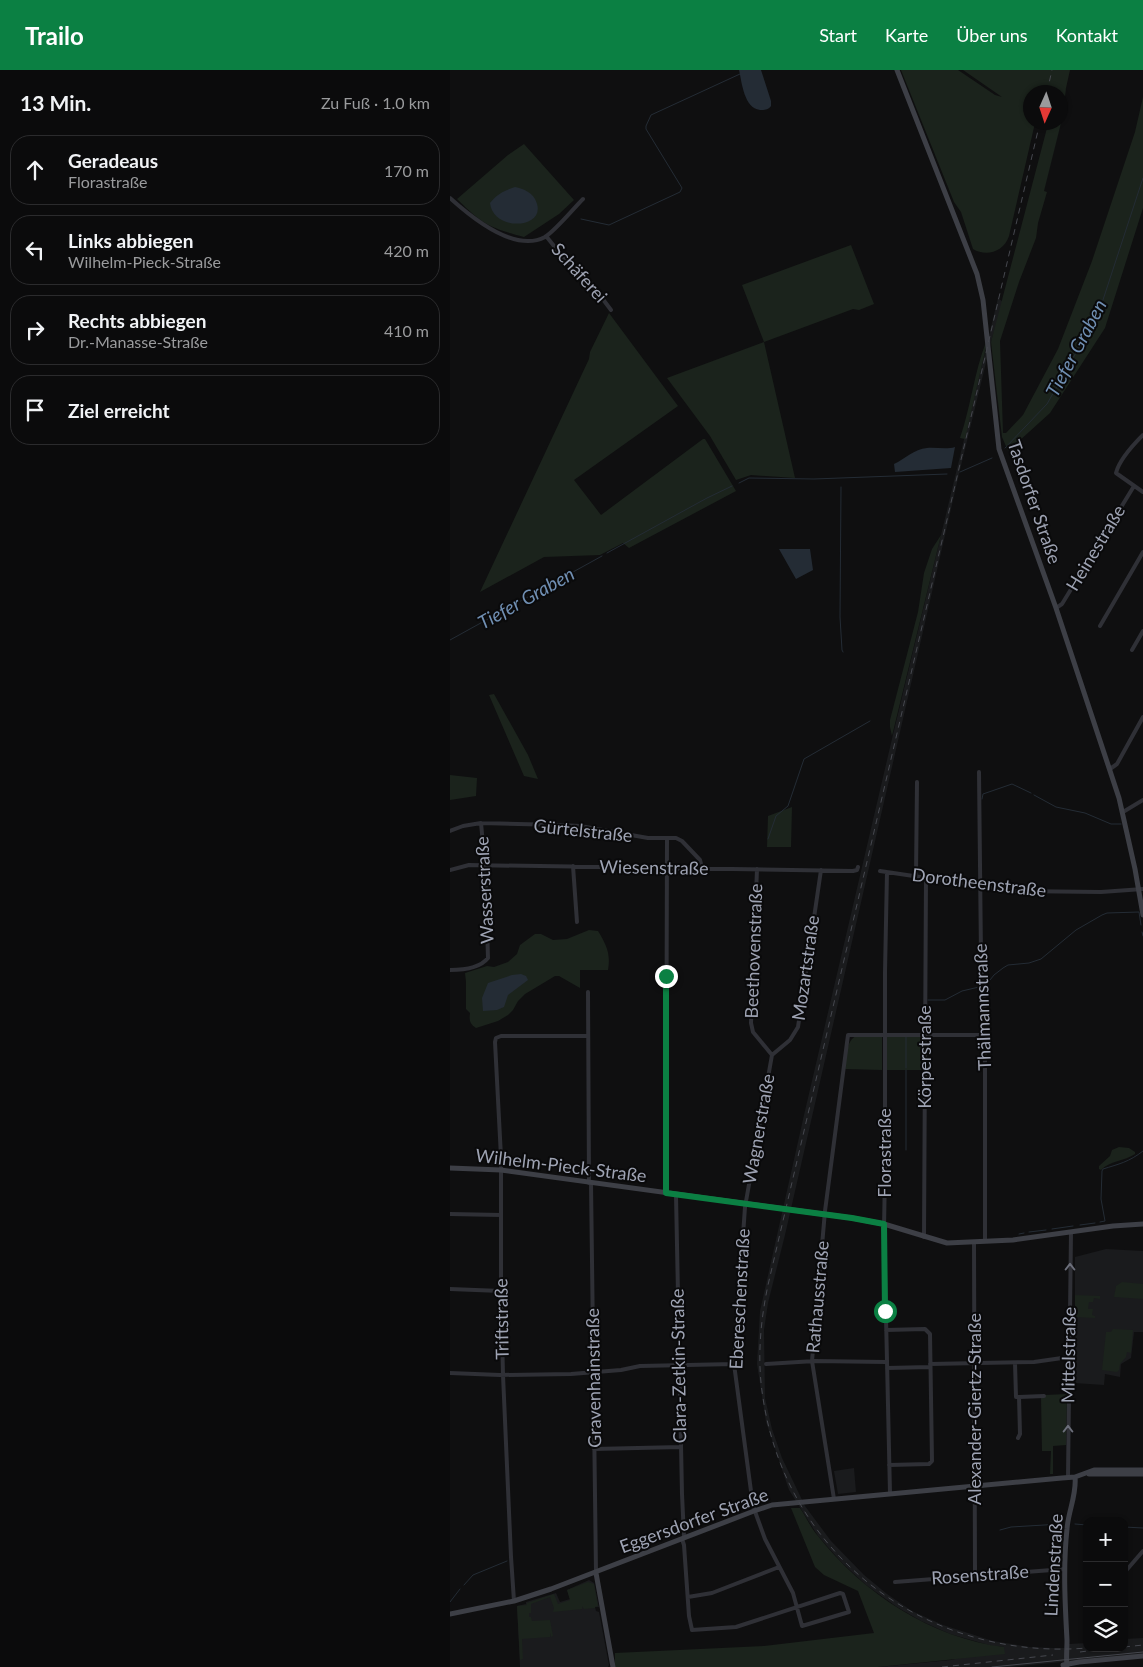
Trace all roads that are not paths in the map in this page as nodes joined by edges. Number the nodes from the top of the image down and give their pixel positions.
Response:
1 (897, 70) edge
2 (450, 198) edge
3 (583, 199) dead end
4 (546, 236) junction
5 (611, 310) dead end
6 (1143, 435) edge
7 (1134, 486) junction
8 (1143, 492) edge
9 (1143, 552) edge
10 (1056, 608) junction
11 (1100, 626) dead end
12 (1143, 631) edge
13 (1132, 650) dead end
14 (1143, 718) edge
15 (1110, 769) junction
16 (979, 772) dead end
17 (917, 782) dead end
18 (1143, 800) edge
19 (1123, 812) junction
20 (481, 823) junction
21 (450, 830) edge
22 (667, 838) junction
23 (485, 865) junction
24 (573, 866) junction
25 (858, 867) dead end
26 (666, 868) junction
27 (702, 868) junction
28 (757, 869) junction
29 (450, 870) edge
30 (821, 870) junction
31 (880, 871) dead end
32 (887, 872) junction
33 (916, 876) junction
34 (926, 877) junction
35 (980, 885) junction
36 (1141, 890) edge
37 (1143, 915) edge
38 (577, 922) dead end
39 (450, 970) edge
40 (588, 992) dead end
41 (886, 1035) junction
42 (926, 1035) junction
43 (985, 1035) junction
44 (588, 1036) junction
45 (772, 1055) junction
46 (450, 1168) edge
47 (501, 1170) junction
48 (590, 1183) junction
49 (666, 1193) junction
50 (676, 1195) junction
51 (746, 1204) junction
52 (450, 1214) edge
53 (501, 1215) junction
54 (825, 1215) junction
55 (884, 1224) junction
56 (1143, 1224) edge
57 (1071, 1232) junction
58 (924, 1236) junction
59 (985, 1241) junction
60 (974, 1242) junction
61 (450, 1289) edge
62 (501, 1290) junction
63 (886, 1330) junction
64 (1069, 1358) junction
65 (812, 1361) junction
66 (886, 1362) junction
67 (1015, 1363) junction
68 (734, 1364) junction
69 (766, 1364) dead end
70 (974, 1364) junction
71 (930, 1365) junction
72 (679, 1366) junction
73 (887, 1368) junction
74 (593, 1372) junction
75 (450, 1373) edge
76 (503, 1375) junction
77 (1044, 1396) dead end
78 (1019, 1397) junction
79 (1018, 1438) dead end
80 (681, 1448) junction
81 (594, 1449) junction
82 (889, 1464) junction
83 (1143, 1470) edge
84 (1086, 1474) junction
85 (1143, 1474) edge
86 (1075, 1477) junction
87 (1068, 1478) junction
88 (975, 1486) junction
89 (890, 1493) junction
90 (834, 1499) junction
91 (754, 1511) junction
92 (683, 1538) junction
93 (1143, 1551) edge
94 (779, 1567) junction
95 (1128, 1568) edge
96 (1065, 1569) junction
97 (596, 1573) junction
98 (975, 1575) junction
99 (895, 1582) dead end
100 (688, 1597) junction
101 (514, 1601) junction
102 (796, 1608) junction
103 (450, 1614) edge
104 (1143, 1656) edge
105 (1065, 1666) edge
106 (614, 1667) edge

1 - 10 street, Tasdorfer Straße
2 - 4 street, Schäferei
3 - 4 street, Schäferei
4 - 5 street, Schäferei
6 - 7 street
7 - 8 street
7 - 10 street, Heinestraße
9 - 11 street
10 - 15 street, Tasdorfer Straße
12 - 13 street
14 - 15 street
15 - 19 street, Tasdorfer Straße
16 - 35 street, Thälmannstraße
17 - 33 street
18 - 19 street
19 - 36 street, Tasdorfer Straße
20 - 21 street, Gürtelstraße
20 - 22 street, Gürtelstraße
20 - 23 street, Wasserstraße
22 - 26 street
22 - 27 street, Gürtelstraße
23 - 24 street, Wiesenstraße
23 - 29 street, Wiesenstraße
23 - 39 street, Wasserstraße
24 - 26 street, Wiesenstraße
24 - 38 street
25 - 30 street, Wiesenstraße
26 - 27 street, Wiesenstraße
26 - 49 street
27 - 28 street, Wiesenstraße
28 - 30 street, Wiesenstraße
28 - 45 street, Beethovenstraße
30 - 45 street, Mozartstraße
31 - 32 street, Dorotheenstraße
32 - 33 street, Dorotheenstraße
32 - 41 street, Florastraße
33 - 34 street, Dorotheenstraße
34 - 35 street, Dorotheenstraße
34 - 42 street, Körperstraße
35 - 36 street, Dorotheenstraße
35 - 43 street, Thälmannstraße
36 - 37 street, Tasdorfer Straße
40 - 44 street, Gravenhainstraße
41 - 42 street
41 - 54 street, Rathausstraße
41 - 55 street, Florastraße
42 - 43 street
42 - 58 street, Körperstraße
43 - 59 street, Thälmannstraße
44 - 47 street, Triftstraße
44 - 48 street, Gravenhainstraße
45 - 51 street, Wagnerstraße
46 - 47 street, Wilhelm-Pieck-Straße
47 - 48 street, Wilhelm-Pieck-Straße
47 - 53 street, Triftstraße
48 - 49 street, Wilhelm-Pieck-Straße
48 - 74 street, Gravenhainstraße
49 - 50 street, Wilhelm-Pieck-Straße
50 - 51 street, Wilhelm-Pieck-Straße
50 - 72 street, Clara-Zetkin-Straße
51 - 54 street, Wilhelm-Pieck-Straße
51 - 68 street, Ebereschenstraße
52 - 53 street
53 - 62 street, Triftstraße
54 - 55 street, Wilhelm-Pieck-Straße
54 - 65 street, Rathausstraße
55 - 58 street, Wilhelm-Pieck-Straße
55 - 63 street, Florastraße
56 - 57 street, Wilhelm-Pieck-Straße
57 - 59 street, Wilhelm-Pieck-Straße
64 -> 57 street, Mittelstraße
58 - 60 street, Wilhelm-Pieck-Straße
59 - 60 street, Wilhelm-Pieck-Straße
60 - 70 street, Alexander-Giertz-Straße
61 - 62 street
62 - 76 street, Triftstraße
63 - 66 street, Florastraße
63 - 71 street
64 - 67 street
87 -> 64 street, Mittelstraße
65 - 66 street
65 - 69 street
65 - 90 street, Rathausstraße
66 - 73 street, Florastraße
67 - 70 street
67 - 78 street
68 - 72 street
68 - 91 street, Ebereschenstraße
70 - 71 street
70 - 88 street, Alexander-Giertz-Straße
71 - 73 street
71 - 82 street
72 - 74 street
72 - 80 street, Clara-Zetkin-Straße
73 - 82 street, Florastraße
74 - 76 street
74 - 81 street, Gravenhainstraße
75 - 76 street
76 - 101 street, Triftstraße
77 - 78 street
78 - 79 street
80 - 81 street
80 - 92 street, Clara-Zetkin-Straße
81 - 97 street, Gravenhainstraße
82 - 89 street, Florastraße
83 - 84 street
84 - 85 street
84 - 86 street
86 - 87 street, Eggersdorfer Straße
86 - 96 street, Lindenstraße
87 - 88 street, Eggersdorfer Straße
88 - 89 street, Eggersdorfer Straße
88 - 98 street, Alexander-Giertz-Straße
89 - 90 street, Eggersdorfer Straße
90 - 91 street, Eggersdorfer Straße
91 - 92 street, Eggersdorfer Straße
91 - 94 street, Ebereschenstraße
92 - 97 street, Eggersdorfer Straße
92 - 100 street, Clara-Zetkin-Straße
93 - 95 street
94 - 100 street
94 - 102 street, Ebereschenstraße
96 - 98 street, Rosenstraße
96 - 105 street, Lindenstraße
97 - 101 street, Eggersdorfer Straße
97 - 106 street
98 - 99 street, Rosenstraße
100 - 102 street, Clara-Zetkin-Straße
101 - 103 street, Eggersdorfer Straße
102 - 102 street, Ebereschenstraße
104 - 105 street

